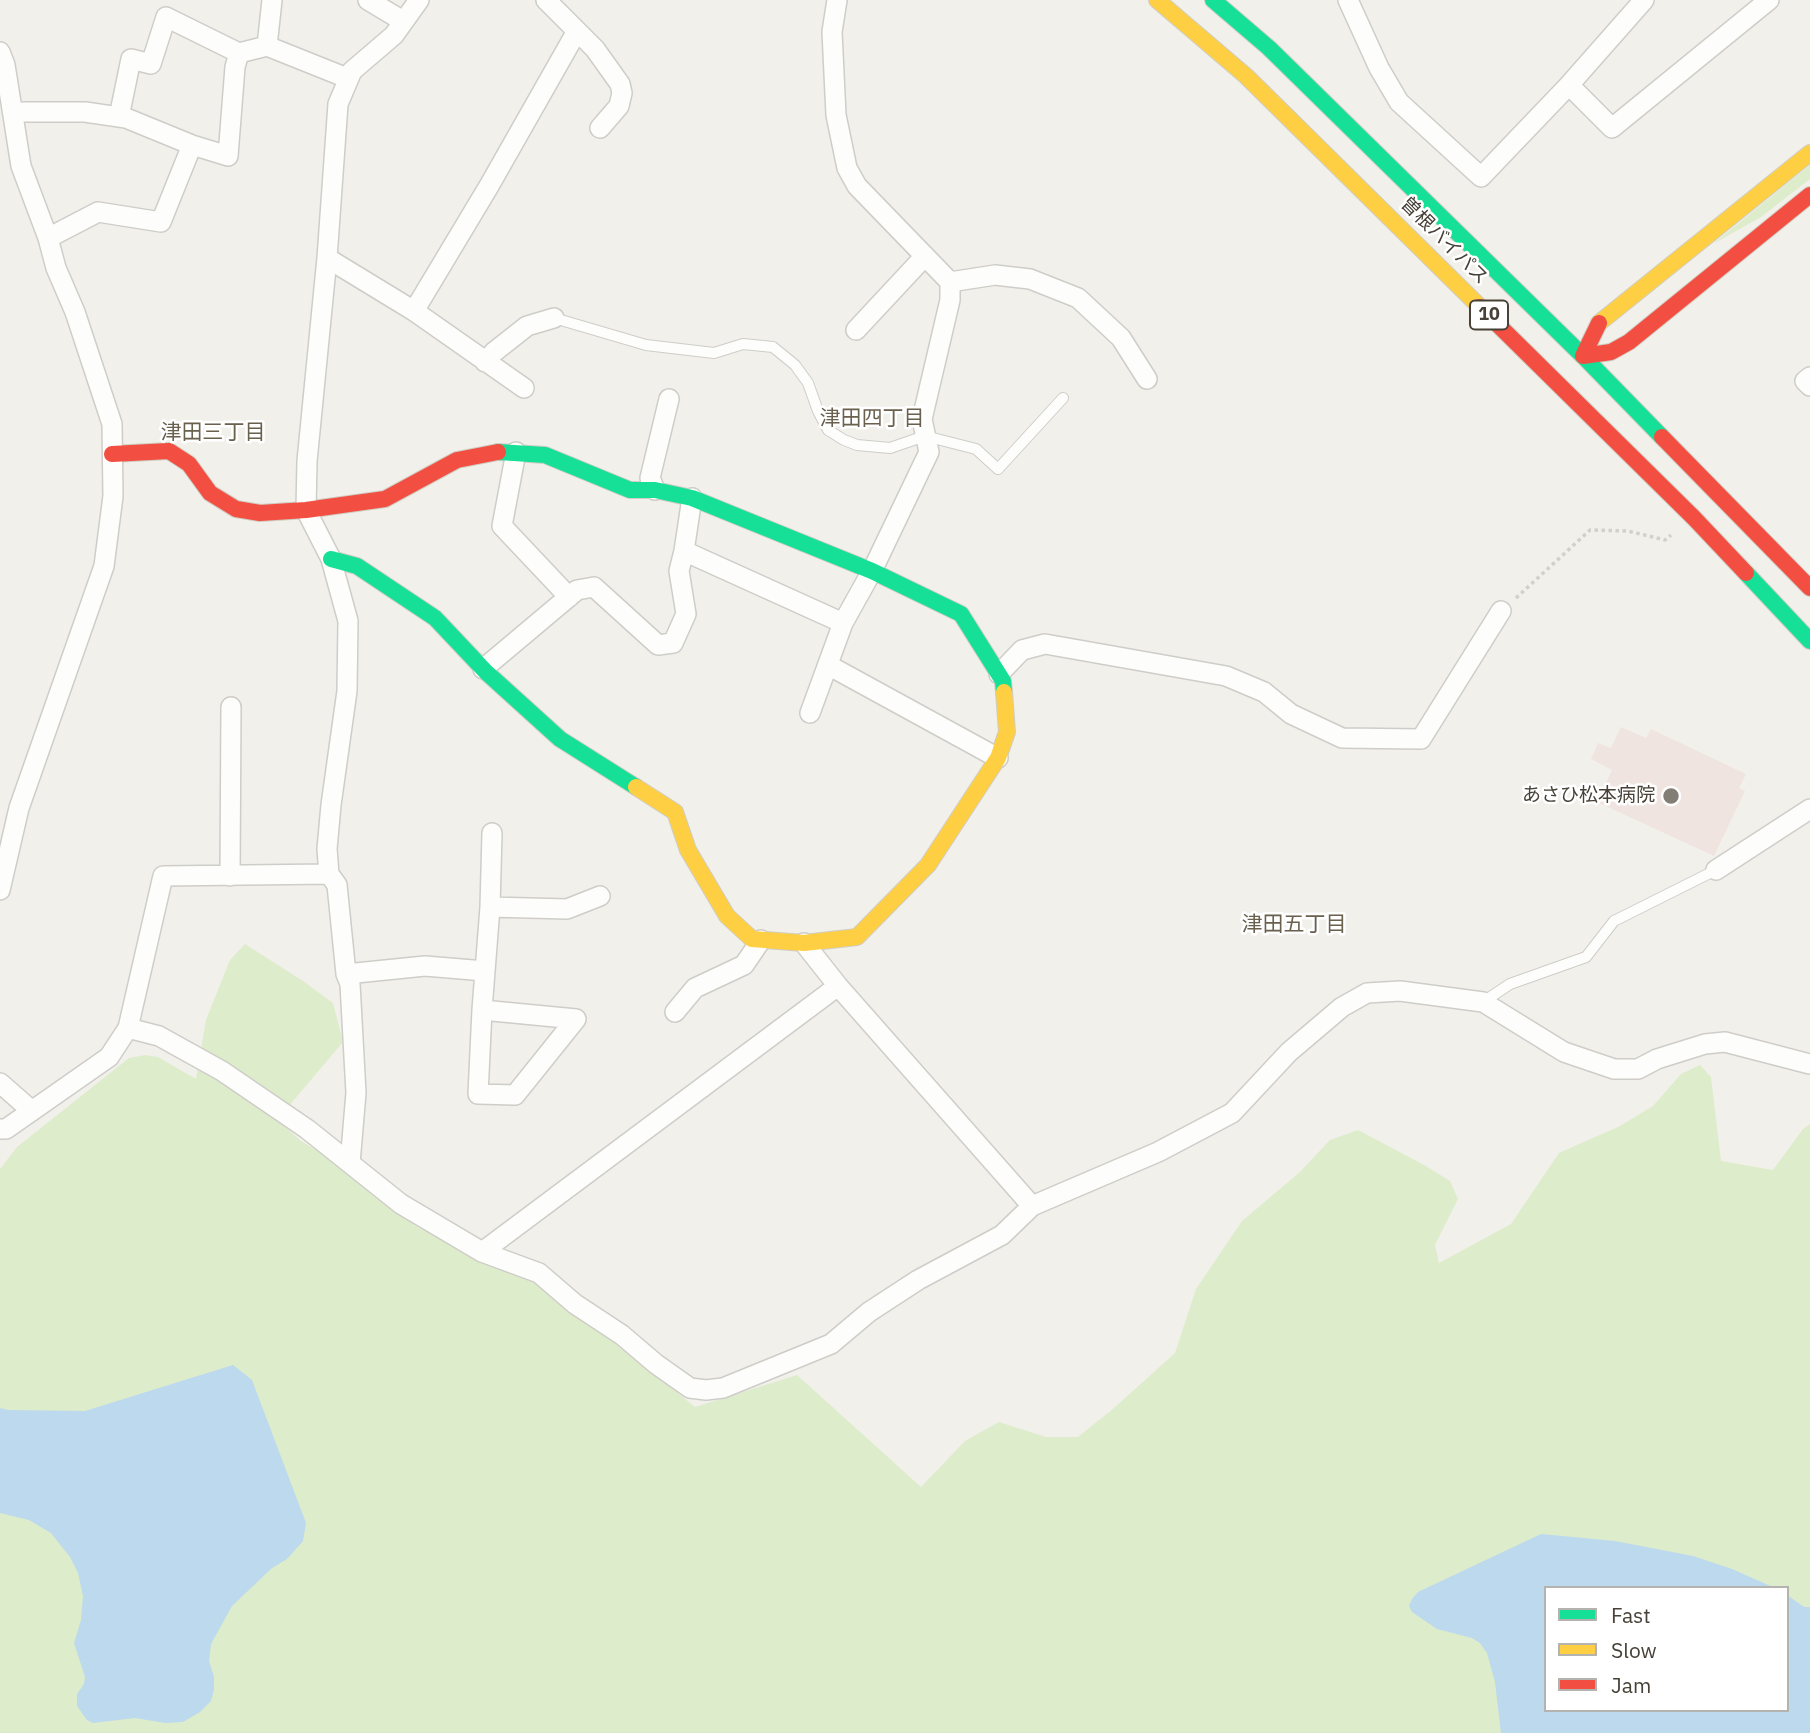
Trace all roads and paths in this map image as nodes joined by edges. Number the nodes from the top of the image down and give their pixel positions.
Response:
1 (272, 0) edge
2 (368, 0) edge
3 (419, 0) edge
4 (546, 0) edge
5 (837, 0) edge
6 (1157, 0) edge
7 (1213, 0) edge
8 (1348, 0) edge
9 (1644, 0) edge
10 (1769, 0) edge
11 (403, 21) junction
12 (577, 31) junction
13 (267, 46) junction
14 (0, 52) edge
15 (239, 53) junction
16 (347, 78) junction
17 (1569, 85) junction
18 (13, 112) junction
19 (120, 117) junction
20 (600, 128) dead end
21 (192, 145) junction
22 (1810, 153) edge
23 (1810, 195) edge
24 (48, 238) junction
25 (925, 256) junction
26 (327, 258) junction
27 (950, 282) junction
28 (1536, 309) junction
29 (414, 311) junction
30 (1605, 317) junction
31 (554, 318) joint
32 (856, 330) dead end
33 (1510, 336) junction
34 (1629, 342) junction
35 (1583, 356) junction
36 (485, 362) junction
37 (1810, 377) edge
38 (1147, 379) dead end
39 (1810, 386) edge
40 (524, 388) dead end
41 (1063, 398) dead end
42 (669, 399) dead end
43 (1631, 405) junction
44 (1604, 431) junction
45 (925, 436) junction
46 (516, 452) junction
47 (112, 453) junction
48 (655, 490) junction
49 (692, 498) junction
50 (306, 510) junction
51 (1694, 518) junction
52 (684, 551) junction
53 (331, 559) junction
54 (872, 571) junction
55 (1810, 588) edge
56 (569, 597) junction
57 (1501, 611) joint
58 (843, 623) junction
59 (1810, 641) edge
60 (828, 665) junction
61 (483, 669) junction
62 (999, 674) junction
63 (231, 707) dead end
64 (810, 713) dead end
65 (998, 758) junction
66 (10, 806) edge
67 (1810, 809) edge
68 (492, 833) dead end
69 (1716, 870) joint
70 (329, 874) junction
71 (230, 876) junction
72 (0, 890) edge
73 (600, 896) dead end
74 (491, 907) junction
75 (761, 940) junction
76 (804, 943) junction
77 (485, 971) junction
78 (346, 974) junction
79 (838, 986) junction
80 (1483, 1002) junction
81 (482, 1010) junction
82 (676, 1013) dead end
83 (128, 1028) junction
84 (1810, 1064) edge
85 (0, 1083) edge
86 (32, 1111) junction
87 (0, 1129) edge
88 (350, 1163) junction
89 (1032, 1206) junction
90 (482, 1252) junction

1 - 13 street
2 - 11 street
3 - 11 street
4 - 12 street
5 - 25 street
6 - 33 main road, 曽根バイパス / 10
7 - 28 main road, 曽根バイパス / 10
8 - 17 street
9 - 17 street
10 - 17 street
11 - 16 street
12 - 20 street
12 - 29 street
13 - 15 street
13 - 16 street
14 - 18 street
15 - 19 street
15 - 21 street
16 - 26 street
18 - 19 street
18 - 24 street
19 - 21 street
21 - 24 street
22 - 30 main road
23 - 34 main road
24 - 47 street
25 - 27 street
25 - 32 street
26 - 29 street
26 - 50 street
27 - 38 street
27 - 45 street
28 - 30 main road
28 - 35 main road, 曽根バイパス / 10
29 - 36 street
30 - 35 main road
31 - 36 street
31 - 45 lane
33 - 35 main road
33 - 44 main road, 曽根バイパス / 10
34 - 35 main road
34 - 43 main road
35 - 43 main road, 曽根バイパス / 10
35 - 44 main road
36 - 40 street
37 - 39 street
41 - 45 lane
42 - 48 street
43 - 55 main road, 曽根バイパス / 10
44 - 51 main road, 曽根バイパス / 10
45 - 54 street
46 - 48 main road
46 - 50 main road
46 - 56 street
47 - 50 main road
47 - 66 street
48 - 49 main road
49 - 52 street
49 - 54 main road
50 - 53 street
51 - 57 path
51 - 59 main road, 曽根バイパス / 10
52 - 56 street
52 - 58 street
53 - 61 main road
53 - 70 street
54 - 58 street
54 - 62 main road
56 - 61 street
57 - 62 street
58 - 60 street
60 - 64 street
60 - 65 street
61 - 75 main road
62 - 65 main road
63 - 71 street
65 - 76 main road
66 - 72 street
67 - 69 street
68 - 74 street
69 - 80 lane
70 - 71 street
70 - 78 street
71 - 83 street
73 - 74 street
74 - 77 street
75 - 76 main road
75 - 82 street
76 - 79 street
77 - 78 street
77 - 81 street
78 - 88 street
79 - 89 street
79 - 90 street
80 - 84 street
80 - 89 street
81 - 81 street
83 - 86 street
83 - 88 street
85 - 86 street
86 - 87 street
88 - 90 street
89 - 90 street

